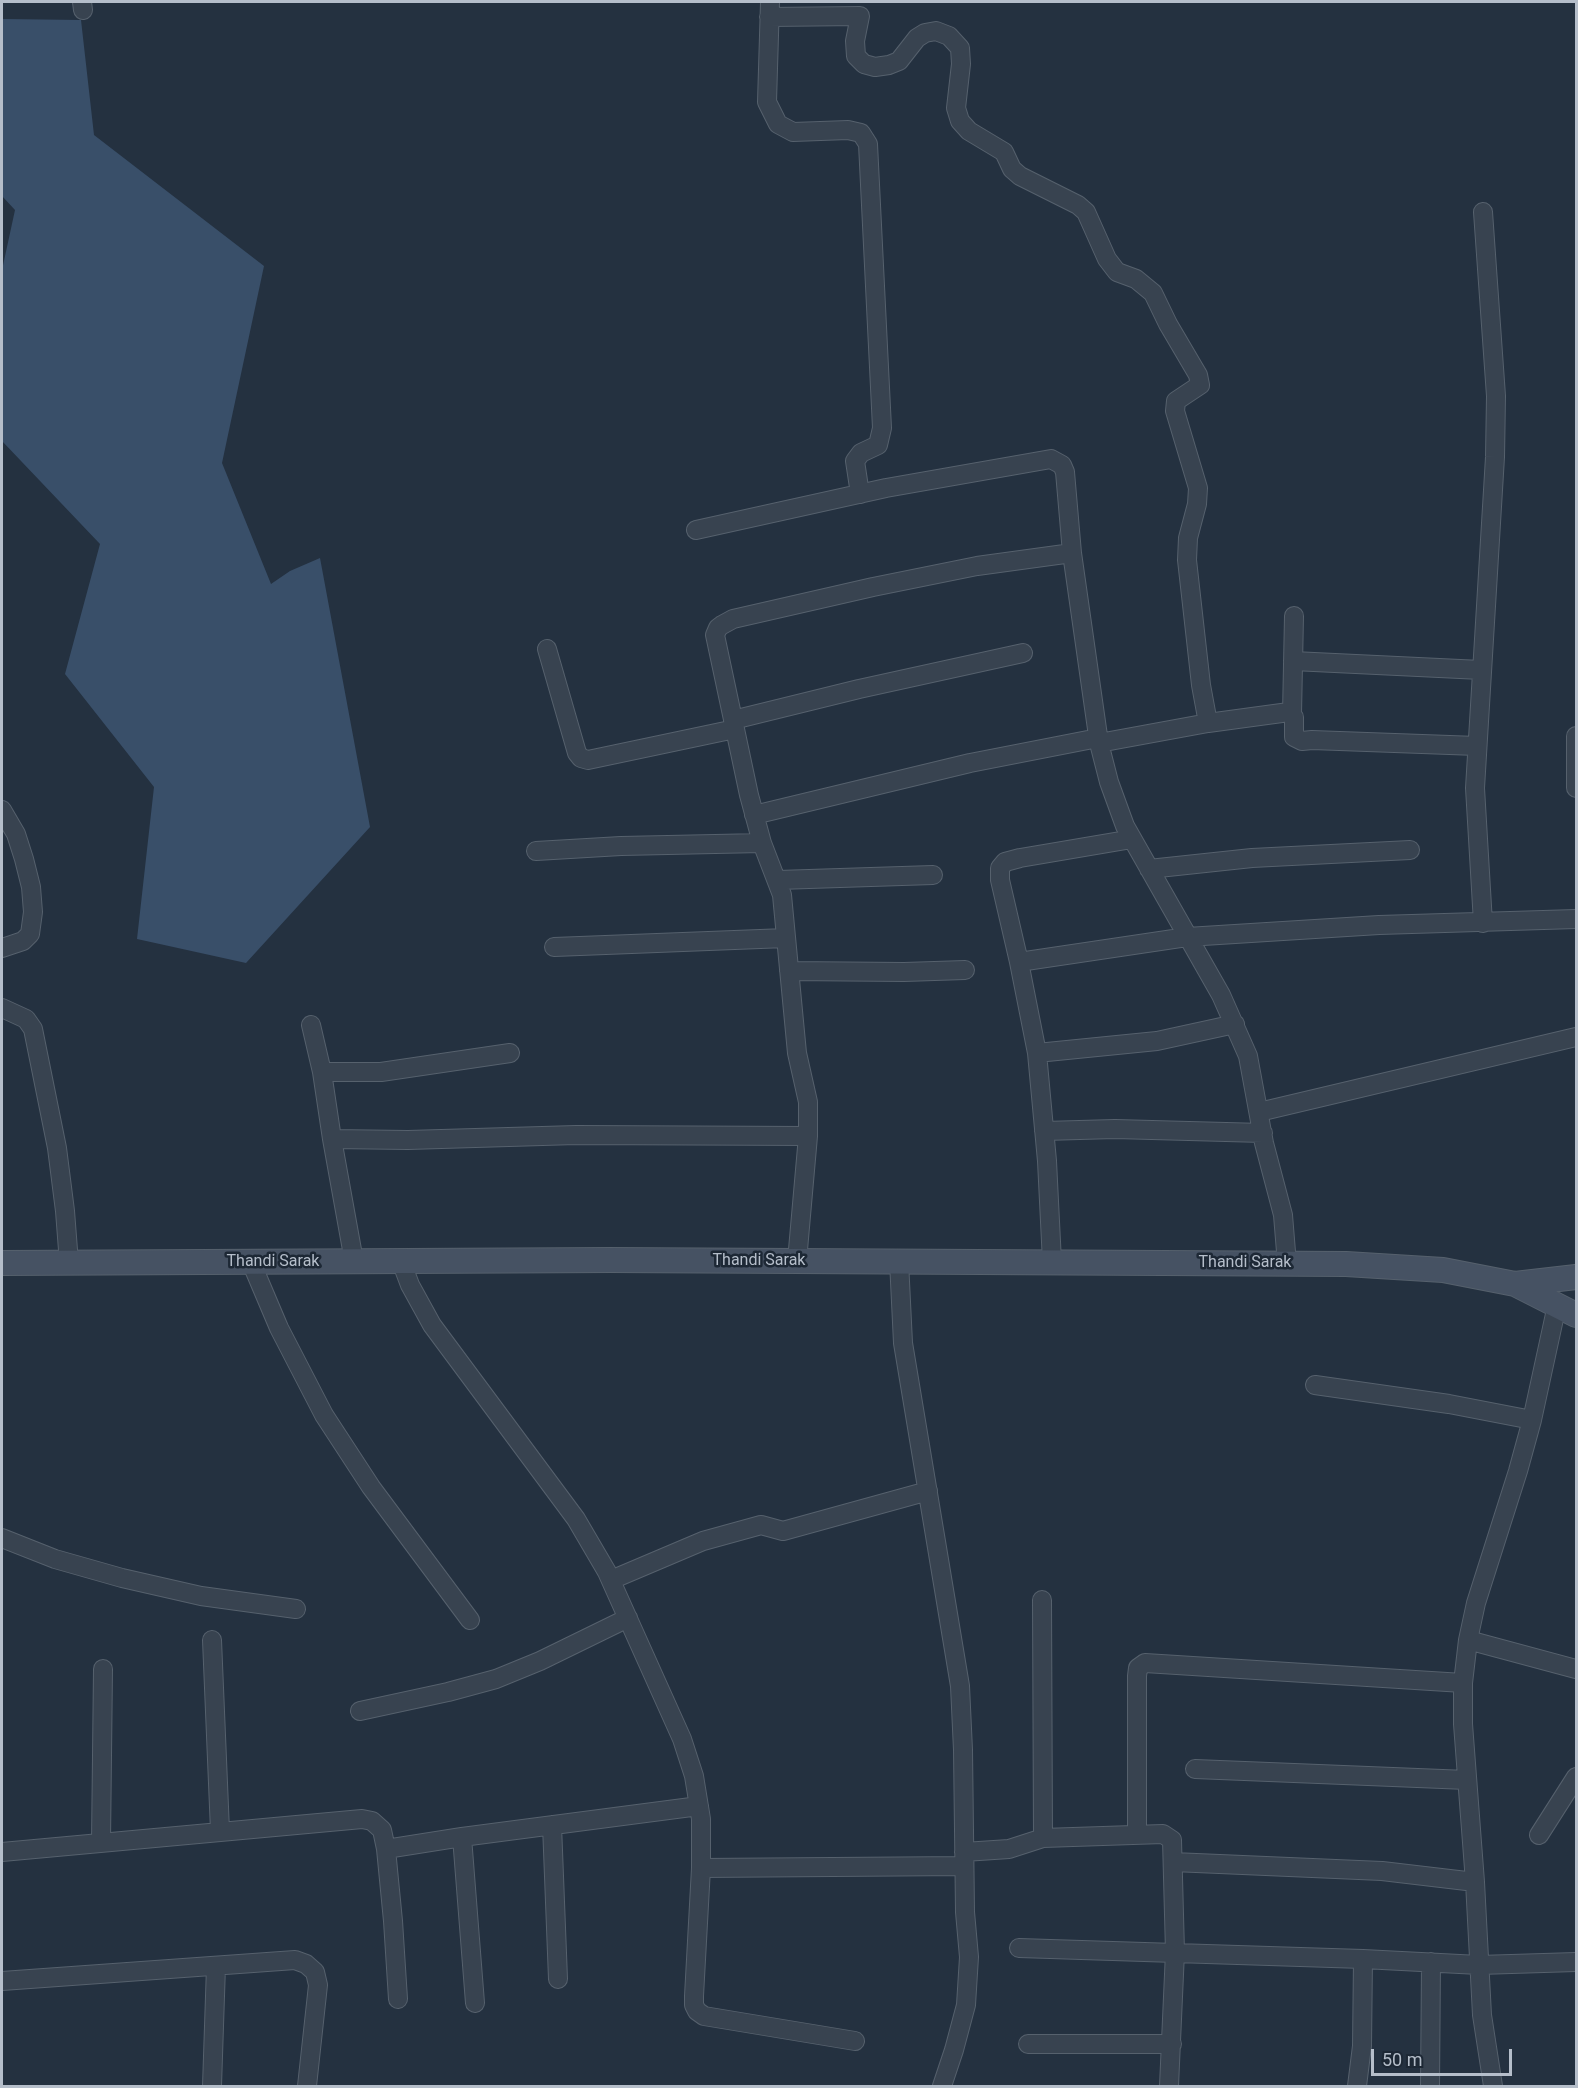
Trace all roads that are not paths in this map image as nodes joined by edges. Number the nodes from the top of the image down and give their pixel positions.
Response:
1 (770, 9) edge
2 (861, 9) edge
3 (1483, 212) dead end
4 (860, 494) junction
5 (696, 530) dead end
6 (1072, 553) junction
7 (1294, 616) dead end
8 (547, 649) dead end
9 (1023, 653) dead end
10 (1293, 661) junction
11 (1481, 670) junction
12 (1292, 714) junction
13 (1208, 723) junction
14 (734, 724) junction
15 (1576, 736) edge
16 (1098, 741) junction
17 (1477, 746) junction
18 (1576, 788) edge
19 (2, 810) edge
20 (754, 815) junction
21 (1132, 839) junction
22 (762, 843) junction
23 (536, 850) dead end
24 (1410, 850) dead end
25 (1149, 868) junction
26 (933, 876) dead end
27 (778, 880) junction
28 (1576, 919) edge
29 (1483, 922) junction
30 (1187, 937) junction
31 (786, 938) junction
32 (554, 947) dead end
33 (2, 948) edge
34 (1019, 962) junction
35 (965, 970) dead end
36 (789, 971) junction
37 (2, 1008) edge
38 (1235, 1024) junction
39 (311, 1025) dead end
40 (1576, 1037) edge
41 (510, 1053) dead end
42 (1037, 1053) junction
43 (322, 1072) junction
44 (1259, 1112) junction
45 (1044, 1131) junction
46 (1263, 1133) junction
47 (808, 1136) junction
48 (332, 1139) junction
49 (354, 1261) junction
50 (401, 1261) junction
51 (797, 1261) junction
52 (251, 1262) junction
53 (898, 1262) junction
54 (1052, 1262) junction
55 (2, 1263) edge
56 (69, 1263) junction
57 (1287, 1264) junction
58 (1576, 1277) edge
59 (1515, 1284) junction
60 (1567, 1310) edge
61 (1315, 1385) dead end
62 (1532, 1420) junction
63 (928, 1491) junction
64 (2, 1538) edge
65 (611, 1580) junction
66 (1042, 1600) dead end
67 (296, 1609) dead end
68 (628, 1618) junction
69 (470, 1620) dead end
70 (212, 1640) dead end
71 (1468, 1640) junction
72 (103, 1669) dead end
73 (1576, 1669) edge
74 (1463, 1683) junction
75 (360, 1711) dead end
76 (1195, 1769) dead end
77 (1576, 1777) edge
78 (1467, 1780) junction
79 (699, 1806) junction
80 (552, 1825) junction
81 (220, 1831) junction
82 (1539, 1834) dead end
83 (1137, 1835) junction
84 (462, 1837) junction
85 (1043, 1838) junction
86 (101, 1842) junction
87 (386, 1849) junction
88 (2, 1852) edge
89 (964, 1859) junction
90 (1173, 1862) junction
91 (701, 1868) junction
92 (1475, 1882) junction
93 (1019, 1948) dead end
94 (1175, 1952) junction
95 (1363, 1959) junction
96 (1431, 1962) junction
97 (1576, 1962) edge
98 (1479, 1965) junction
99 (216, 1966) junction
100 (558, 1979) dead end
101 (2, 1981) edge
102 (398, 1999) dead end
103 (475, 2002) dead end
104 (855, 2041) dead end
105 (1028, 2044) dead end
106 (1172, 2044) junction
107 (212, 2086) edge
108 (307, 2086) edge
109 (942, 2086) edge
110 (1169, 2086) edge
111 (1357, 2086) edge
112 (1430, 2086) edge
113 (1493, 2086) edge

1 - 2 street
1 - 4 street
2 - 13 street
3 - 11 street
4 - 5 street
4 - 6 street
6 - 14 street
6 - 16 street
7 - 10 street
8 - 14 street
9 - 14 street
10 - 11 street
10 - 12 street
11 - 17 street
12 - 13 street
12 - 17 street
13 - 16 street
14 - 20 street
15 - 18 street
16 - 20 street
16 - 21 street
17 - 29 street
19 - 33 street
20 - 22 street
21 - 25 street
21 - 34 street
22 - 23 street
22 - 27 street
24 - 25 street
25 - 30 street
26 - 27 street
27 - 31 street
28 - 29 street
29 - 30 street
30 - 34 street
30 - 38 street
31 - 32 street
31 - 36 street
34 - 42 street
35 - 36 street
36 - 47 street
37 - 56 street
38 - 42 street
38 - 44 street
39 - 43 street
40 - 44 street
41 - 43 street
42 - 45 street
43 - 48 street
44 - 46 street
45 - 46 street
45 - 54 street
46 - 57 street
47 - 48 street
47 - 51 street
48 - 49 street
49 - 50 main road, Thandi Sarak
49 - 52 main road, Thandi Sarak
50 - 51 main road, Thandi Sarak
50 - 65 street
51 - 53 main road, Thandi Sarak
52 - 56 main road, Thandi Sarak
52 - 69 street
53 - 54 main road, Thandi Sarak
53 - 63 street
54 - 57 main road, Thandi Sarak
55 - 56 main road, Thandi Sarak
57 - 59 main road, Thandi Sarak
58 - 59 main road
59 - 60 main road
60 - 62 street
61 - 62 street
62 - 71 street
63 - 65 street
63 - 89 street
64 - 67 street
65 - 68 street
66 - 85 street
68 - 75 street
68 - 79 street
70 - 81 street
71 - 73 street
71 - 74 street
72 - 86 street
74 - 78 street
74 - 83 street
76 - 78 street
77 - 82 street
78 - 92 street
79 - 80 street
79 - 91 street
80 - 84 street
80 - 100 street
81 - 86 street
81 - 87 street
83 - 85 street
83 - 90 street
84 - 87 street
84 - 103 street
85 - 89 street
86 - 88 street
87 - 102 street
89 - 91 street
89 - 109 street
90 - 92 street
90 - 94 street
91 - 104 street
92 - 98 street
93 - 94 street
94 - 95 street
94 - 106 street
95 - 96 street
95 - 111 street
96 - 98 street
96 - 112 street
97 - 98 street
98 - 113 street
99 - 101 street
99 - 107 street
99 - 108 street
105 - 106 street
106 - 110 street

